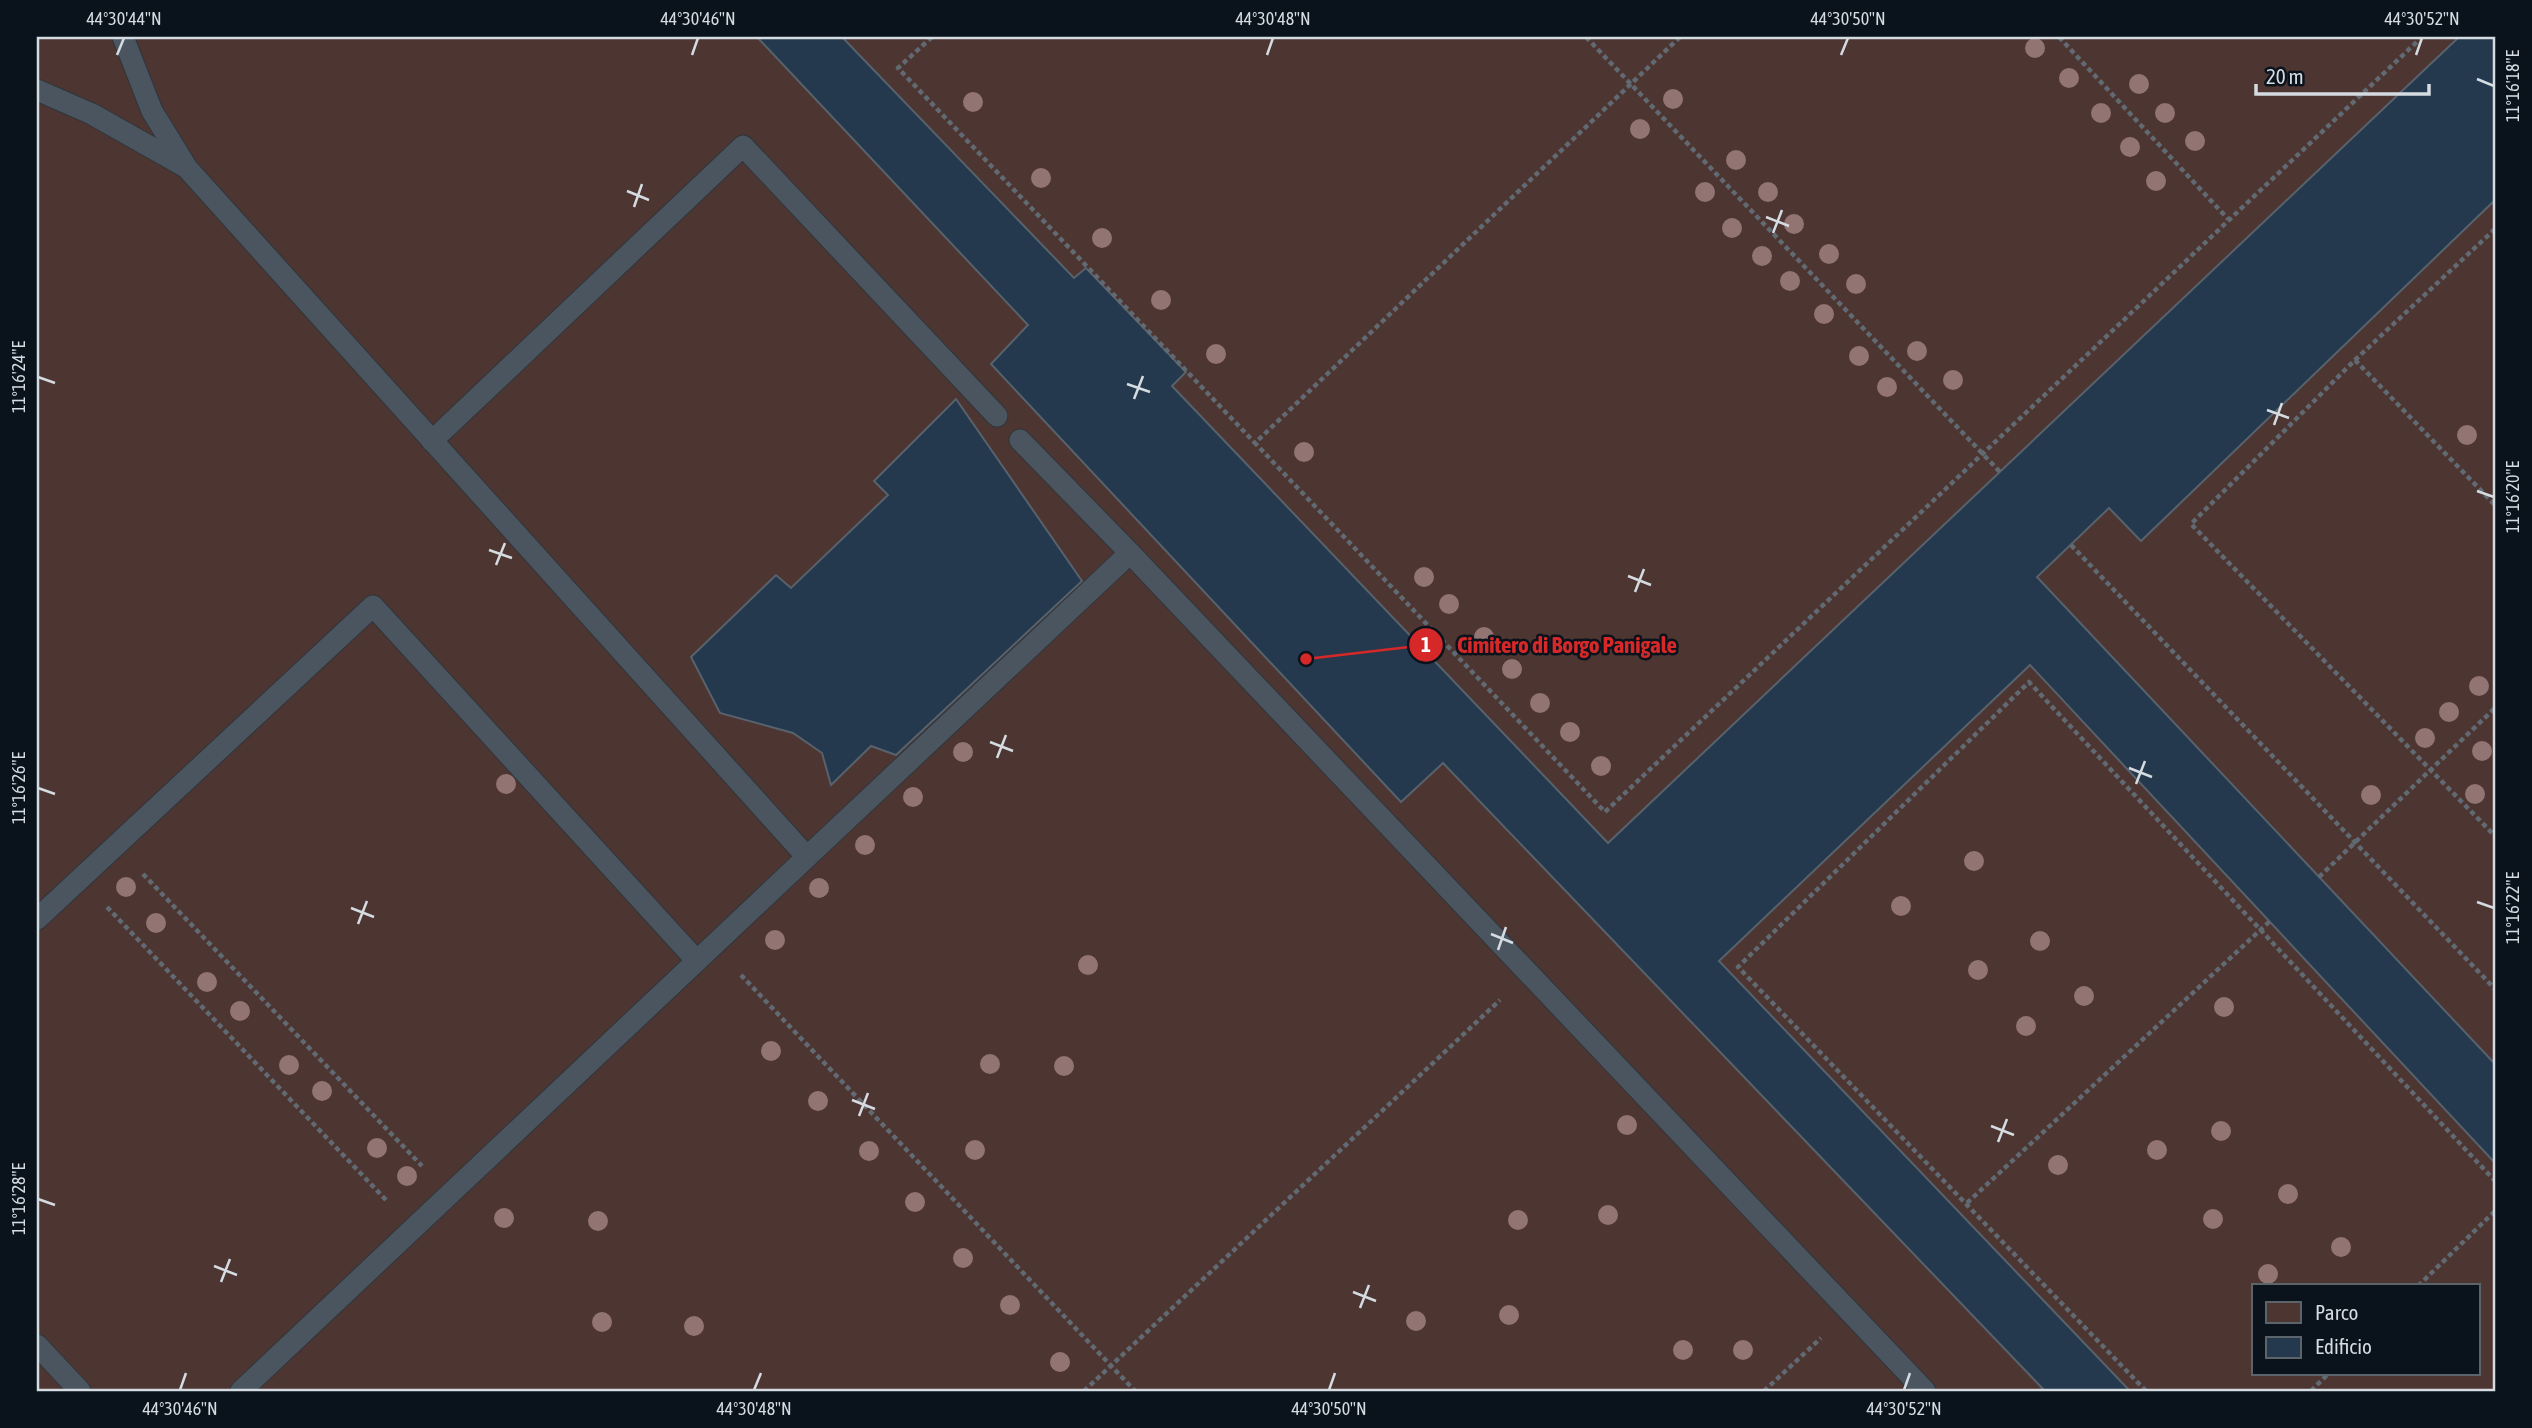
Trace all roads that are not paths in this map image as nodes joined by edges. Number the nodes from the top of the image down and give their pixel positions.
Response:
1 (123, 37) edge
2 (37, 90) edge
3 (187, 168) junction
4 (997, 416) dead end
5 (1020, 440) dead end
6 (432, 441) junction
7 (1130, 553) junction
8 (807, 857) junction
9 (37, 919) edge
10 (697, 961) junction
11 (37, 1345) edge
12 (80, 1391) edge
13 (241, 1391) edge
14 (1925, 1391) edge

1 - 3 lane
2 - 3 lane
3 - 6 lane
4 - 6 lane
5 - 7 lane
6 - 8 lane
7 - 8 lane
7 - 14 lane
8 - 10 lane
9 - 10 lane
10 - 13 lane
11 - 12 lane

